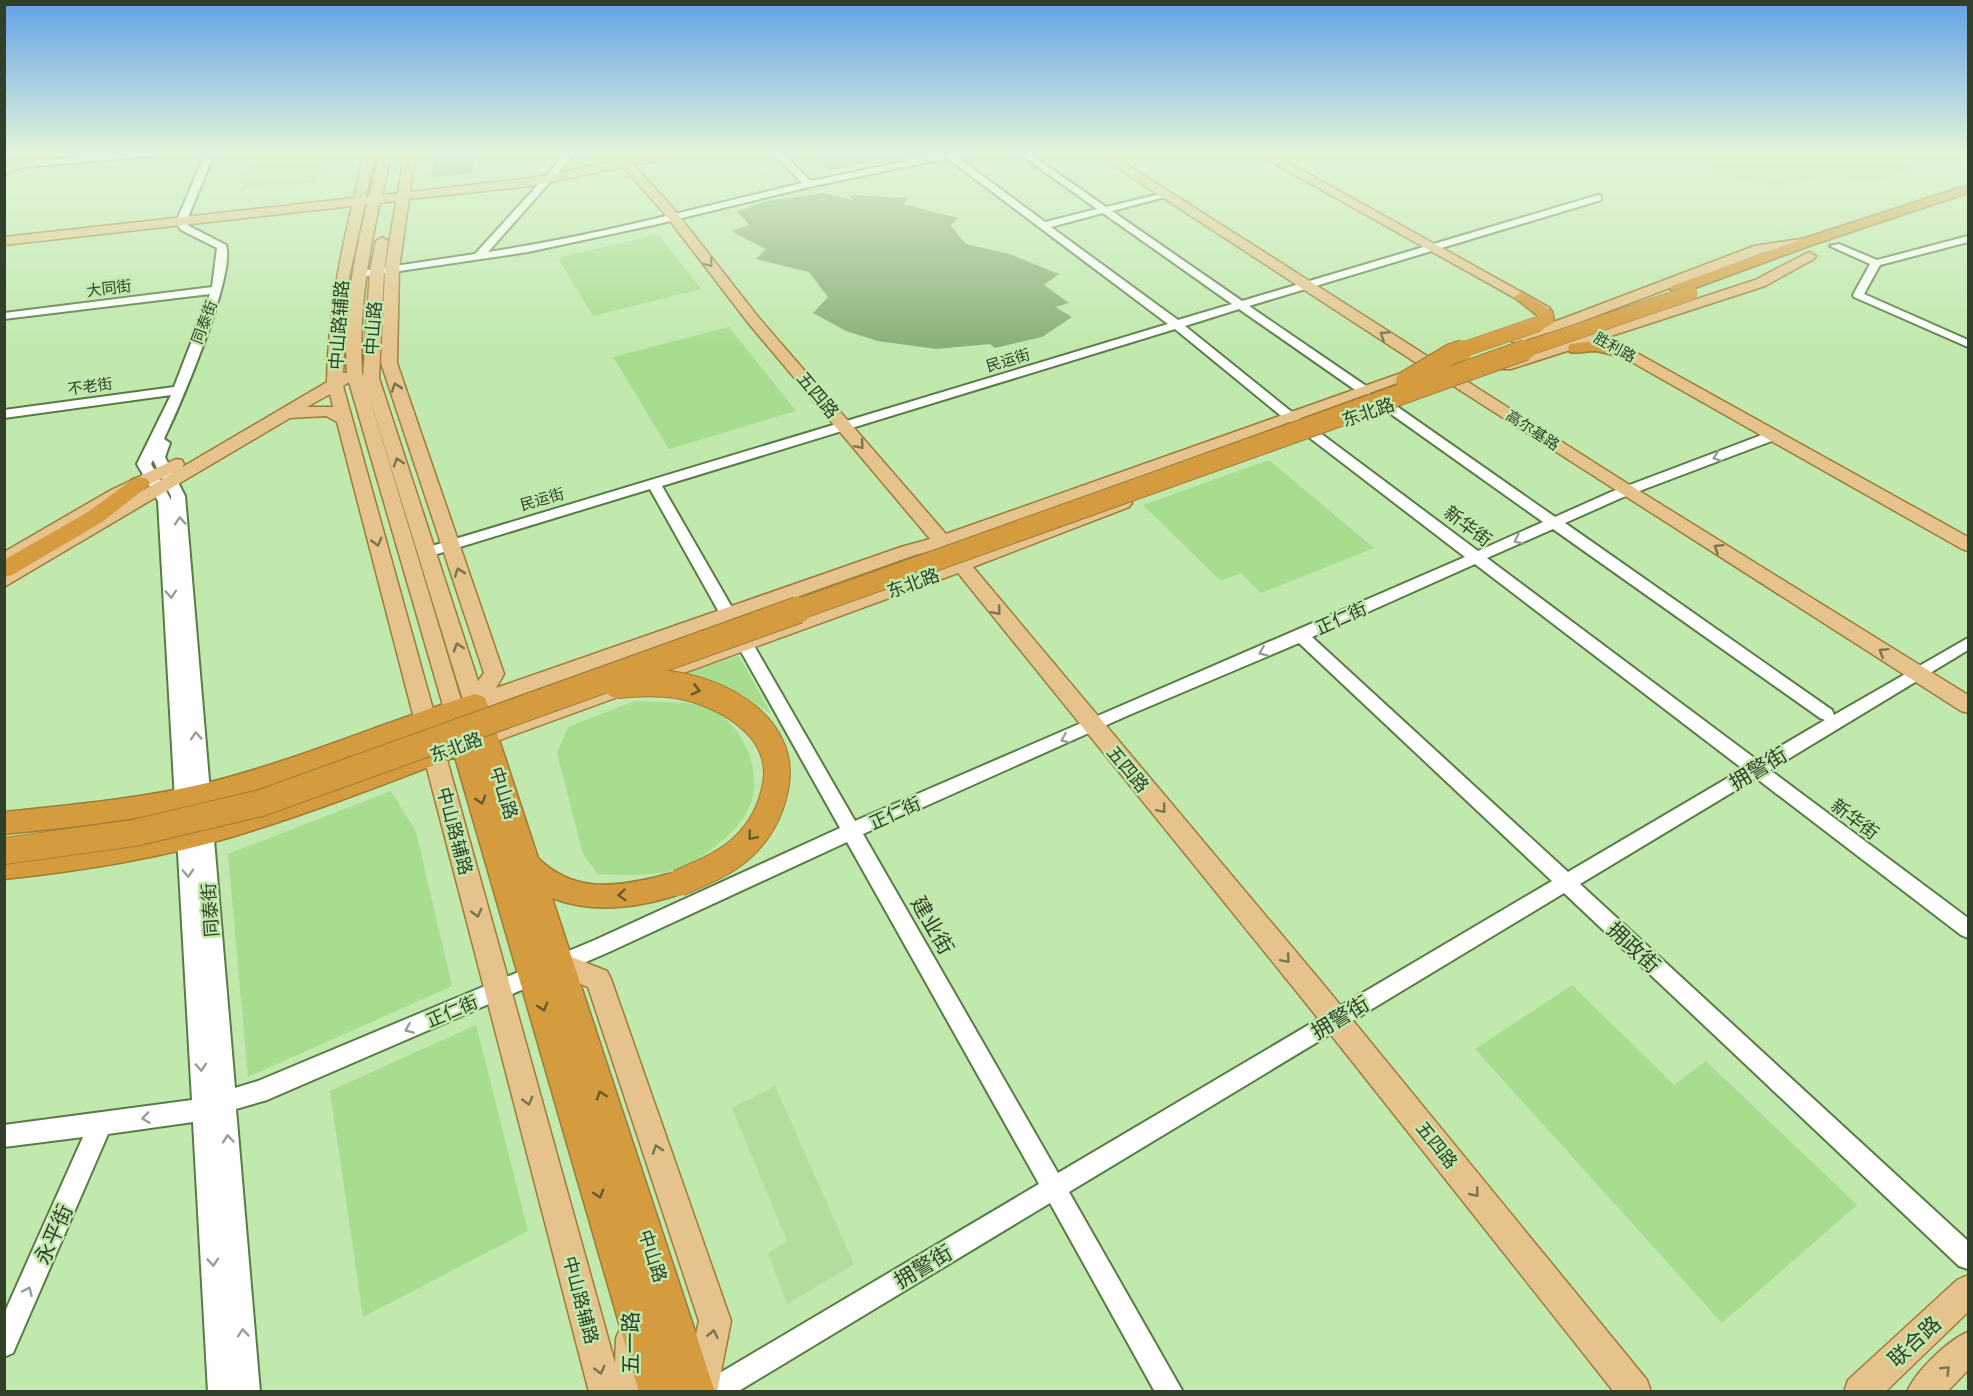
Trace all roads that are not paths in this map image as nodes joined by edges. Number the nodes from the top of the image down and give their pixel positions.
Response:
1 (202, 217) edge
2 (356, 217) edge
3 (382, 217) edge
4 (390, 217) edge
5 (514, 217) edge
6 (673, 217) joint
7 (1032, 217) edge
8 (1076, 217) edge
9 (1113, 217) edge
10 (1202, 217) edge
11 (1383, 217) edge
12 (1388, 217) edge
13 (1532, 217) edge
14 (1892, 217) edge
15 (1918, 217) edge
16 (181, 219) junction
17 (1043, 226) junction
18 (4, 234) edge
19 (1968, 239) edge
20 (4, 241) edge
21 (1436, 245) junction
22 (1835, 246) junction
23 (1808, 248) junction
24 (478, 257) junction
25 (1876, 263) junction
26 (385, 270) junction
27 (359, 274) junction
28 (1306, 285) junction
29 (217, 290) junction
30 (1522, 297) junction
31 (1241, 305) junction
32 (1567, 315) junction
33 (4, 316) edge
34 (1177, 325) junction
35 (1600, 334) junction
36 (390, 342) junction
37 (1968, 344) edge
38 (1624, 352) junction
39 (334, 354) junction
40 (370, 363) junction
41 (1433, 366) junction
42 (354, 372) junction
43 (1458, 382) junction
44 (335, 384) junction
45 (1403, 387) junction
46 (179, 390) junction
47 (1365, 391) junction
48 (1388, 405) junction
49 (364, 410) junction
50 (4, 414) edge
51 (279, 417) junction
52 (344, 418) junction
53 (1292, 418) junction
54 (844, 427) junction
55 (1312, 432) junction
56 (1772, 436) junction
57 (157, 480) junction
58 (654, 484) junction
59 (1627, 491) junction
60 (1555, 523) junction
61 (1968, 531) edge
62 (941, 542) junction
63 (450, 545) junction
64 (1968, 545) edge
65 (427, 552) junction
66 (1478, 558) junction
67 (4, 560) edge
68 (960, 565) junction
69 (4, 570) edge
70 (4, 581) edge
71 (727, 615) junction
72 (1301, 636) junction
73 (1968, 643) edge
74 (744, 644) junction
75 (1918, 673) junction
76 (576, 691) junction
77 (1968, 705) edge
78 (465, 707) junction
79 (1826, 714) dead end
80 (425, 720) junction
81 (1093, 725) junction
82 (475, 740) junction
83 (435, 755) junction
84 (1757, 769) junction
85 (192, 796) junction
86 (4, 823) edge
87 (852, 831) junction
88 (195, 836) junction
89 (4, 837) edge
90 (4, 852) edge
91 (527, 865) junction
92 (4, 867) edge
93 (1566, 883) junction
94 (1968, 929) edge
95 (546, 970) junction
96 (498, 991) junction
97 (1336, 1020) junction
98 (225, 1103) junction
99 (203, 1109) junction
100 (101, 1123) junction
101 (4, 1136) edge
102 (1054, 1188) junction
103 (1968, 1257) edge
104 (1968, 1290) edge
105 (629, 1295) junction
106 (677, 1331) junction
107 (4, 1344) edge
108 (1968, 1348) edge
109 (221, 1392) edge
110 (247, 1392) edge
111 (606, 1392) edge
112 (630, 1392) edge
113 (658, 1392) edge
114 (665, 1392) edge
115 (698, 1392) edge
116 (712, 1392) edge
117 (1170, 1392) edge
118 (1635, 1392) edge
119 (1860, 1392) edge
120 (1923, 1392) edge

1 - 16 main road
2 - 39 main road, 中山路辅路
3 - 27 main road, 中山路
4 - 26 main road, 中山路
5 - 24 street
6 - 24 street
6 -> 54 main road, 五四路
7 - 17 street, 新华街
8 - 17 street
9 - 31 street
10 - 28 main road, 高尔基路
11 - 21 main road, 胜利路
12 - 21 main road, 胜利路
13 - 21 street, 民运街
14 - 23 highway, 东北路
15 - 22 highway, 东北路
16 - 18 main road
16 - 20 main road
16 - 29 street, 同泰街
17 - 34 street, 新华街
19 - 25 street
21 - 28 street, 民运街
21 - 30 main road, 胜利路
21 - 32 main road, 胜利路
22 - 23 highway, 东北路
22 - 25 street
23 - 32 main road, 东北路
23 - 35 main road, 东北路
23 - 45 highway, 东北路, bridge
24 - 26 street
25 - 37 street
26 - 27 street
26 - 36 main road
26 - 40 main road, 中山路
27 - 42 main road, 中山路
28 - 31 street, 民运街
41 -> 28 main road, 高尔基路
29 - 33 street, 大同街
29 - 46 street, 同泰街
30 - 32 main road, 胜利路
30 - 45 highway, bridge
31 - 34 street, 民运街
31 - 47 street
32 - 35 main road, 胜利路
32 - 41 main road, 东北路
34 - 53 street, 新华街
34 - 54 street, 民运街
35 - 38 main road, 胜利路
35 - 43 main road, 东北路
35 - 61 main road, 胜利路
36 - 40 main road
63 -> 36 main road
38 - 45 highway, bridge
38 - 56 main road, 胜利路
39 - 44 main road, 中山路辅路
39 - 57 main road
40 - 42 main road
65 -> 40 main road, 中山路
41 - 43 main road, 高尔基路
41 - 47 main road, 东北路
42 - 44 main road
42 - 49 main road, 中山路
43 - 48 main road, 东北路
43 - 59 main road, 高尔基路
44 - 49 main road
44 - 51 main road
44 - 52 main road, 中山路辅路
45 - 76 highway, 东北路, bridge
45 - 89 highway, 东北路
46 - 50 street, 不老街
46 - 57 street, 同泰街
47 - 53 main road, 东北路
48 - 55 main road, 东北路
48 - 60 street
49 - 78 main road, 中山路
51 - 52 main road
51 - 57 main road
52 -> 80 main road, 中山路辅路
53 - 55 street, 新华街
53 - 62 main road, 东北路
54 - 58 street, 民运街
54 -> 62 main road, 五四路
55 - 66 street, 新华街
55 - 68 main road, 东北路
56 -> 59 street, 正仁街
56 - 64 main road, 胜利路
57 - 67 main road
57 - 69 highway
57 - 70 main road
57 - 85 street, 同泰街
58 - 63 street, 民运街
58 - 71 street, 建业街
59 - 60 street, 正仁街
75 -> 59 main road, 高尔基路
60 -> 66 street, 正仁街
60 - 79 street
62 - 68 main road, 五四路
62 - 71 main road, 东北路
63 - 65 street, 民运街
78 -> 63 main road
78 -> 65 main road, 中山路
66 - 72 street, 正仁街
66 - 84 street, 新华街
68 - 74 main road, 东北路
68 -> 81 main road, 五四路
71 - 74 street, 建业街
71 - 78 main road, 东北路
72 -> 81 street, 正仁街
72 - 93 street, 拥政街
73 - 75 street, 拥警街
74 - 82 main road, 东北路
74 - 87 street, 建业街
75 - 77 main road, 高尔基路
75 - 84 street, 拥警街
76 - 90 highway, 东北路, bridge
76 -> 91 highway, bridge
78 - 80 highway, 东北路
78 - 82 highway, 中山路
80 - 83 main road, 中山路辅路
80 - 85 highway, 东北路
81 -> 87 street, 正仁街
81 -> 97 main road, 五四路
82 - 83 highway, 东北路
82 - 91 highway, 中山路
82 -> 95 highway, 中山路
83 - 88 highway, 东北路
83 -> 96 main road, 中山路辅路
84 - 93 street, 拥警街
84 - 94 street, 新华街
85 - 86 highway, 东北路
85 - 88 street, 同泰街
87 - 95 street, 正仁街
87 - 102 street, 建业街
88 - 92 highway, 东北路
88 - 98 street, 同泰街
88 -> 99 street, 同泰街
91 - 95 highway, 中山路
93 - 97 street, 拥警街
93 - 103 street, 拥政街
95 - 96 street, 正仁街
95 -> 105 highway, 中山路
106 -> 95 highway, 中山路
115 -> 95 main road
96 -> 98 street, 正仁街
96 -> 111 main road, 中山路辅路
97 - 102 street, 拥警街
97 -> 118 main road, 五四路
98 - 99 street, 正仁街
110 -> 98 street, 同泰街
99 -> 100 street, 正仁街
99 -> 109 street, 同泰街
100 - 101 street, 正仁街
107 -> 100 street, 永平街
102 - 116 street, 拥警街
102 - 117 street, 建业街
104 - 119 main road, 联合路
105 - 112 main road, 五一路
105 - 113 highway, 中山路
106 - 114 main road, 五一路
106 - 115 highway, 中山路
120 -> 108 main road

